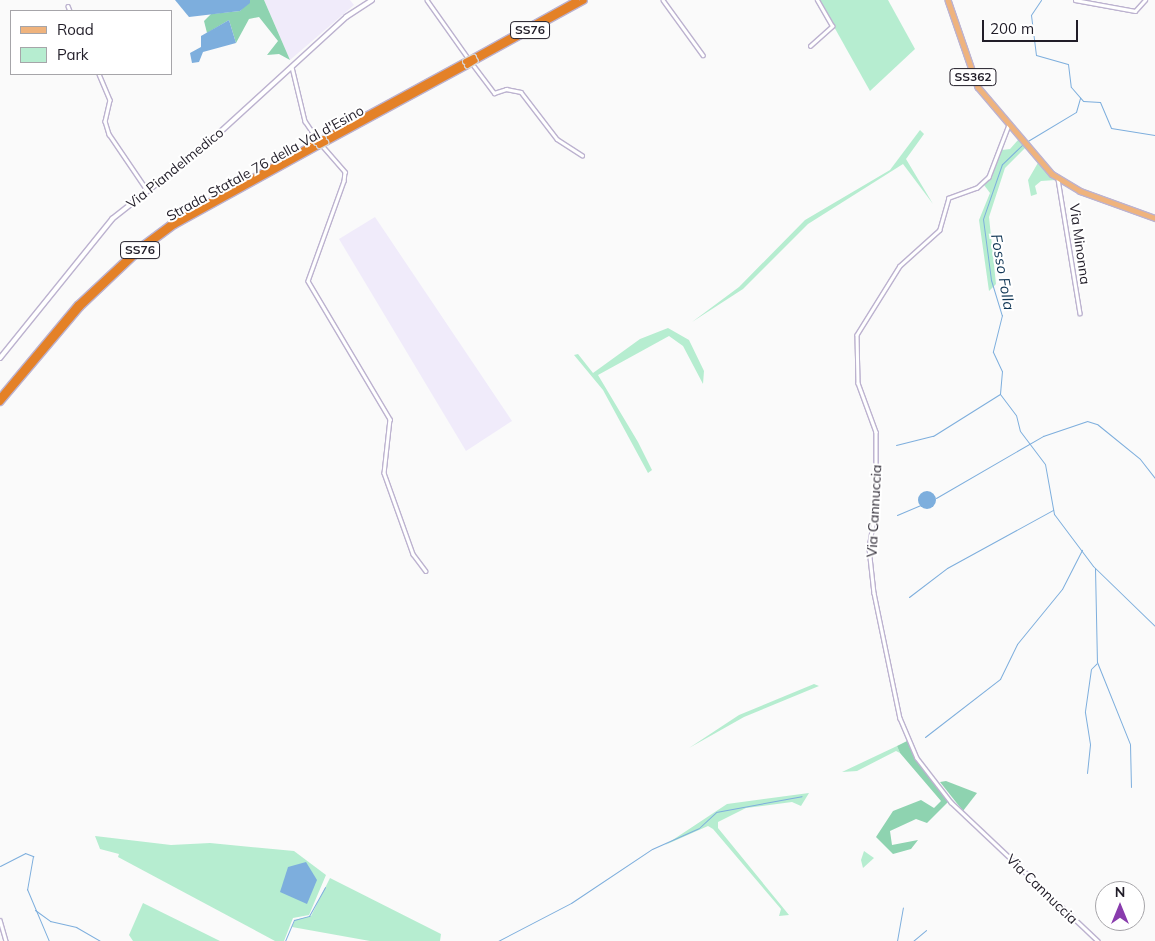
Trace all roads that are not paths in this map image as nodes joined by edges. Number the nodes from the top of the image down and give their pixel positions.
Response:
1 (372, 0) edge
2 (427, 0) edge
3 (576, 0) edge
4 (584, 0) edge
5 (663, 0) edge
6 (817, 0) edge
7 (948, 0) edge
8 (1075, 0) edge
9 (1089, 0) edge
10 (1145, 0) edge
11 (1085, 4) junction
12 (68, 6) dead end
13 (70, 10) edge
14 (810, 46) dead end
15 (703, 55) dead end
16 (474, 58) junction
17 (292, 67) junction
18 (99, 75) edge
19 (1009, 125) junction
20 (318, 143) junction
21 (582, 155) dead end
22 (1058, 179) junction
23 (146, 190) junction
24 (1155, 218) edge
25 (1080, 313) dead end
26 (0, 358) edge
27 (0, 396) edge
28 (0, 402) edge
29 (426, 571) dead end
30 (0, 920) edge
31 (6, 941) edge
32 (1098, 941) edge

1 - 17 main road, Via Piandelmedico
2 - 21 street
3 - 16 highway, Strada Statale 76 della Val d'Esino / SS76
4 - 16 highway, Strada Statale 76 della Val d'Esino / SS76
5 - 15 street
6 - 14 street
7 - 19 main road, Via Minonna / SS362
8 - 11 street
9 - 11 street
10 - 11 street
12 - 13 street
16 - 20 highway, Strada Statale 76 della Val d'Esino / SS76, bridge
17 - 23 main road, Via Piandelmedico
17 - 29 street
18 - 23 street
19 - 22 main road, Via Minonna / SS362
19 - 32 street, Via Cannuccia
20 - 27 highway, Strada Statale 76 della Val d'Esino / SS76
20 - 28 highway, Strada Statale 76 della Val d'Esino / SS76
22 - 24 main road, Via Minonna / SS362
22 - 25 street, Via Minonna
23 - 26 main road, Via Piandelmedico
30 - 31 street

